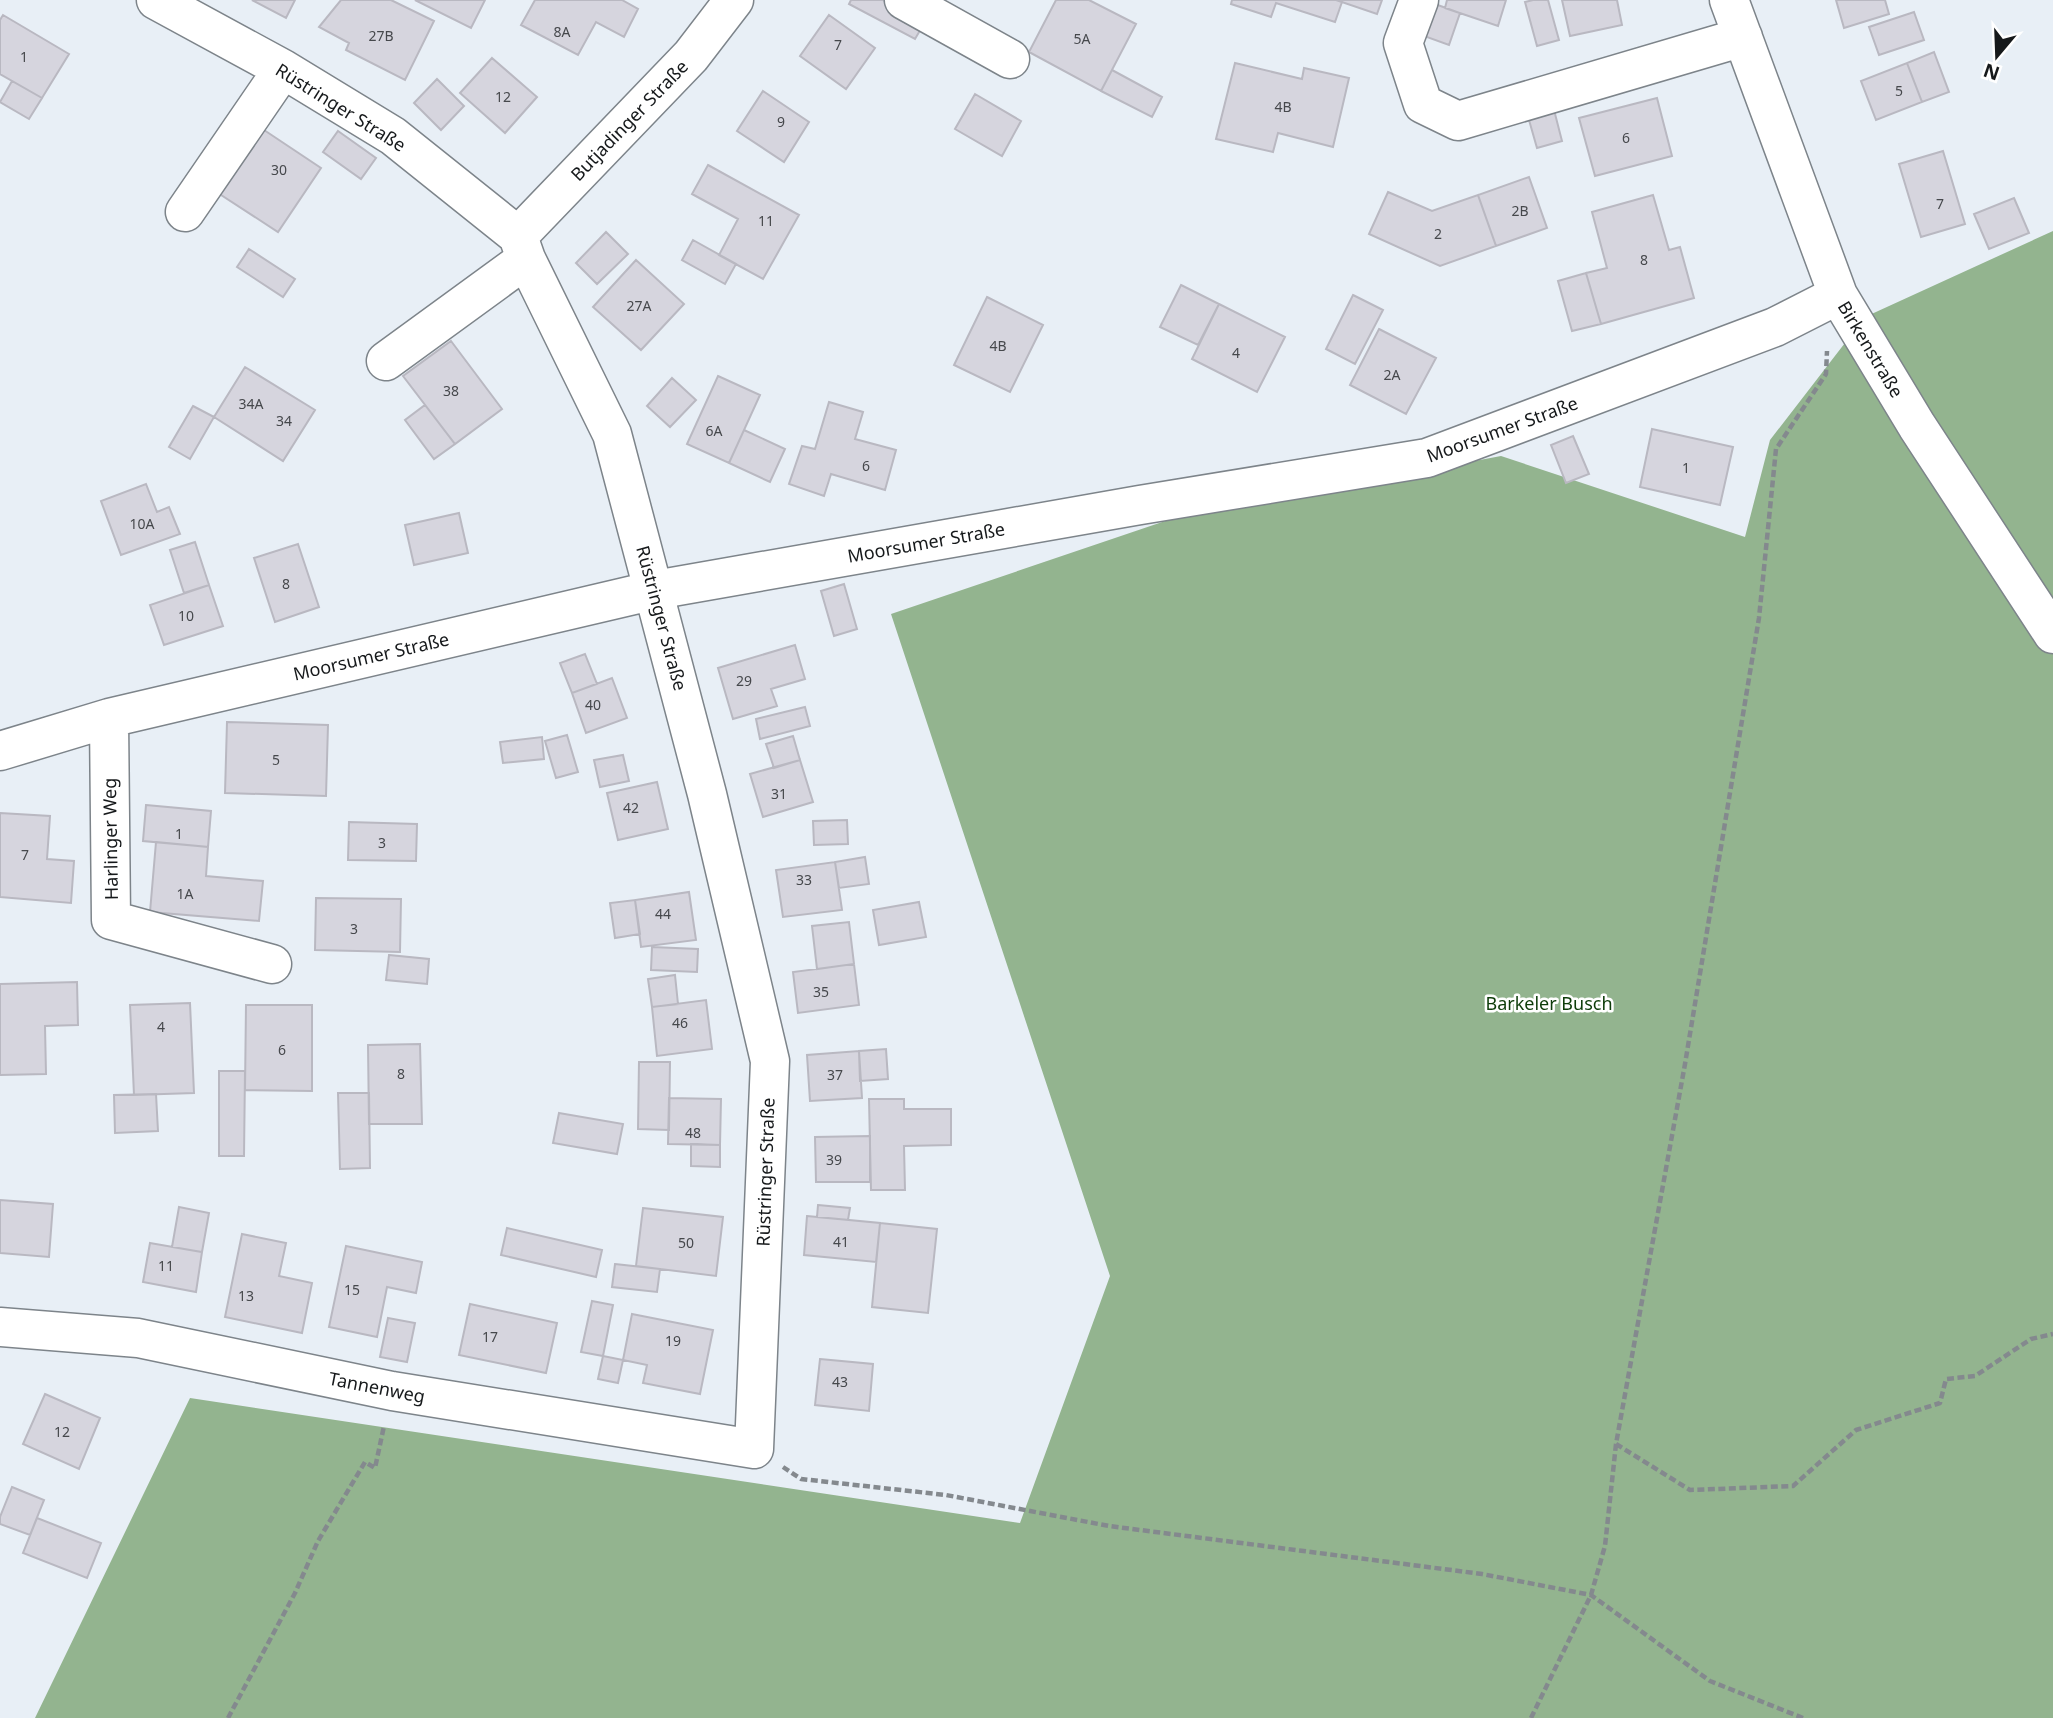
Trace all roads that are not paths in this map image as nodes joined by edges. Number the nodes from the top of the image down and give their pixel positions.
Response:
1 (156, 0) edge
2 (734, 0) edge
3 (904, 0) edge
4 (1419, 0) edge
5 (1729, 0) edge
6 (1743, 37) junction
7 (1010, 60) dead end
8 (283, 69) junction
9 (185, 212) dead end
10 (522, 247) junction
11 (1838, 295) junction
12 (386, 361) dead end
13 (655, 590) junction
14 (2053, 635) edge
15 (108, 718) junction
16 (0, 751) edge
17 (272, 964) dead end
18 (0, 1327) edge
19 (754, 1449) joint

1 - 8 street, Rüstringer Straße
2 - 10 street, Butjadinger Straße
3 - 7 street
4 - 6 street
5 - 6 street, Birkenstraße
6 - 11 street, Birkenstraße
8 - 9 street
8 - 10 street, Rüstringer Straße
10 - 12 street, Butjadinger Straße
10 - 13 street, Rüstringer Straße
11 - 13 street, Moorsumer Straße
11 - 14 street, Birkenstraße
13 - 15 street, Moorsumer Straße
13 - 19 street, Rüstringer Straße
15 - 16 street, Moorsumer Straße
15 - 17 street, Harlinger Weg
18 - 19 street, Tannenweg

